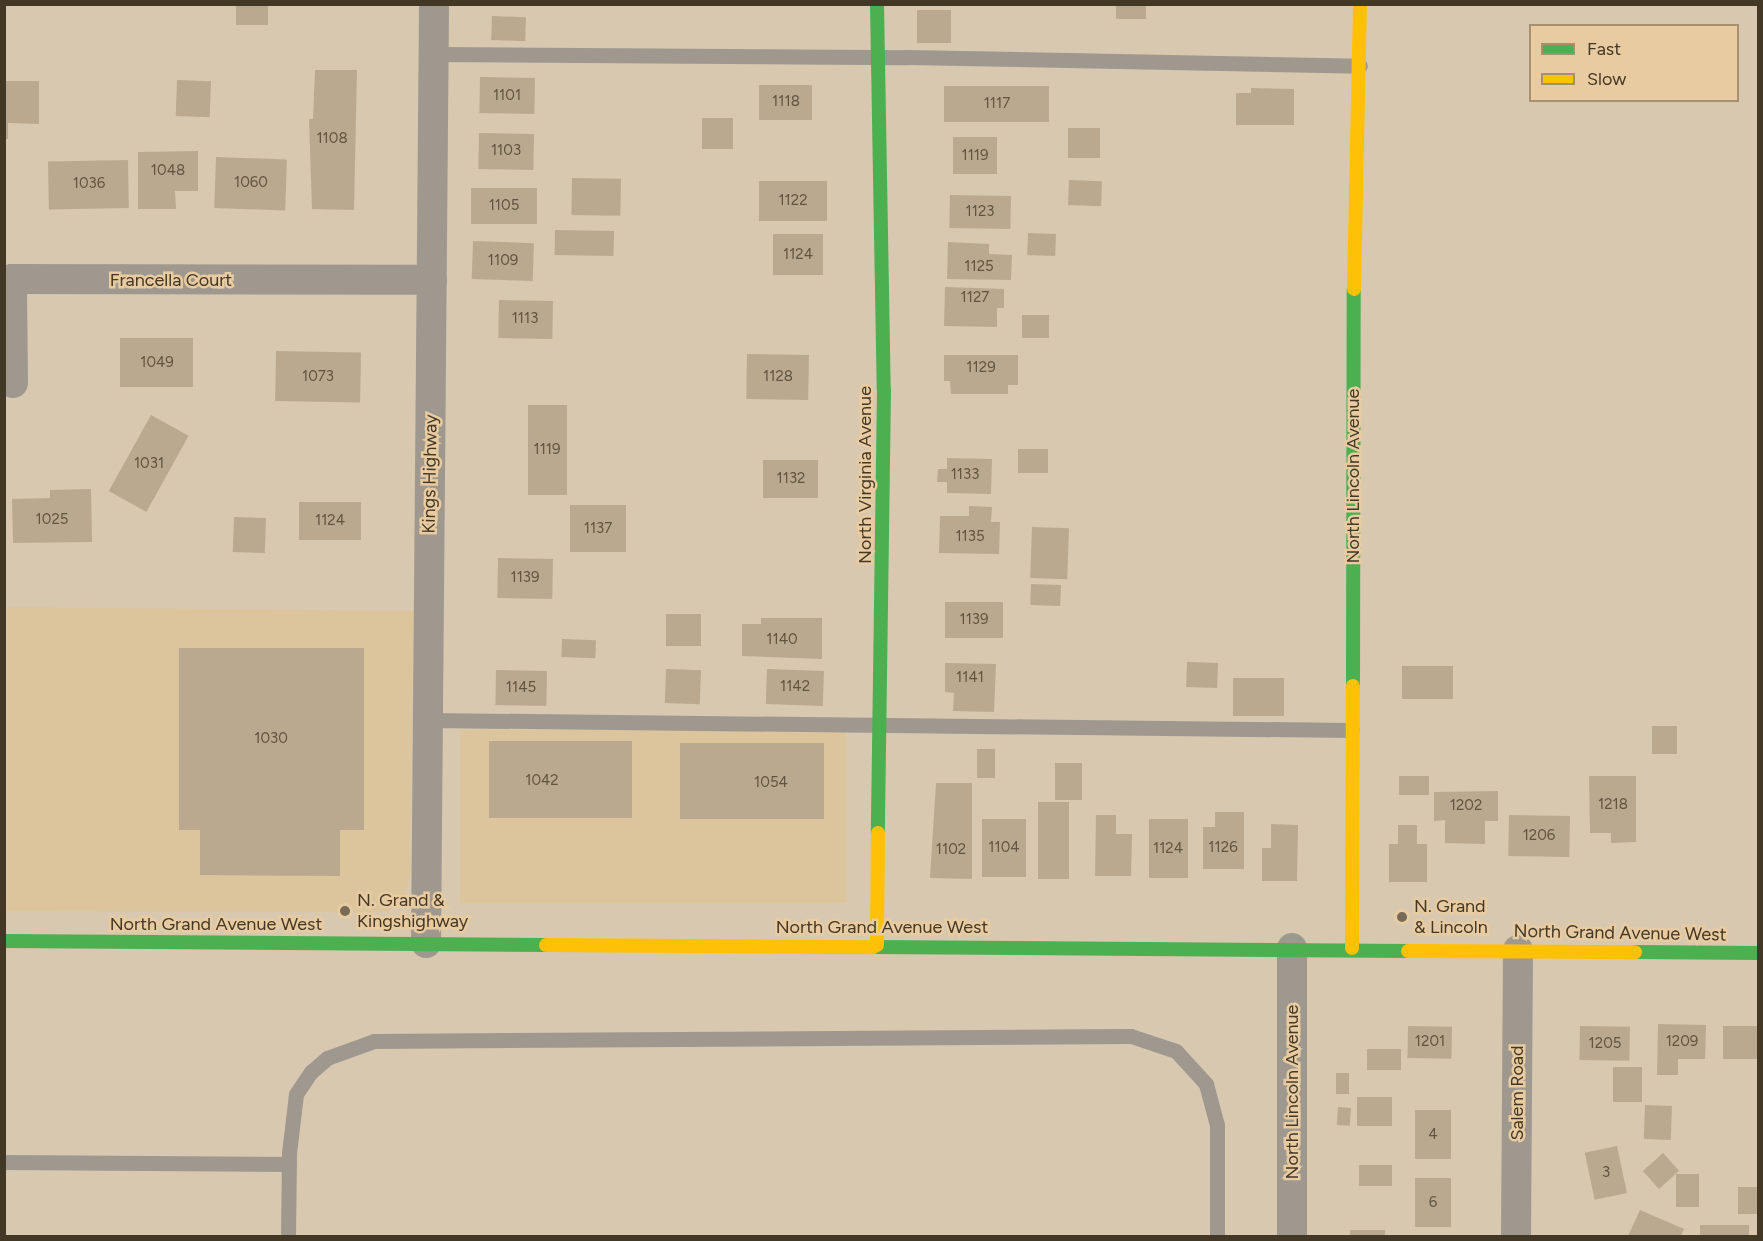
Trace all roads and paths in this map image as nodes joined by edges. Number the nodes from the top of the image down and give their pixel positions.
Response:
1 (434, 4) edge
2 (877, 4) edge
3 (1360, 4) edge
4 (434, 54) junction
5 (878, 57) junction
6 (1360, 66) junction
7 (432, 280) junction
8 (13, 382) dead end
9 (427, 720) junction
10 (882, 724) junction
11 (1352, 730) junction
12 (4, 941) edge
13 (426, 943) junction
14 (877, 945) junction
15 (1292, 948) junction
16 (1352, 948) junction
17 (1518, 950) junction
18 (1758, 953) edge
19 (4, 1162) edge
20 (289, 1164) junction
21 (288, 1236) edge
22 (1217, 1236) edge
23 (1292, 1236) edge
24 (1516, 1236) edge

1 - 4 street, Kings Highway
2 - 5 street, North Virginia Avenue
3 - 6 street, North Lincoln Avenue
4 - 5 lane
4 - 7 street, Kings Highway
5 - 6 lane
5 - 10 street, North Virginia Avenue
6 - 11 street, North Lincoln Avenue
7 - 8 street, Francella Court
7 - 9 street, Kings Highway
9 - 10 lane
9 - 13 street, Kings Highway
10 - 11 lane
10 - 14 street, North Virginia Avenue
11 - 16 street, North Lincoln Avenue
12 - 13 street, North Grand Avenue West
13 - 14 street, North Grand Avenue West
14 - 15 street, North Grand Avenue West
15 - 16 street, North Grand Avenue West
15 - 23 street, North Lincoln Avenue
16 - 17 street, North Grand Avenue West
17 - 18 street, North Grand Avenue West
17 - 24 street, Salem Road
19 - 20 lane
20 - 21 lane
20 - 22 lane

